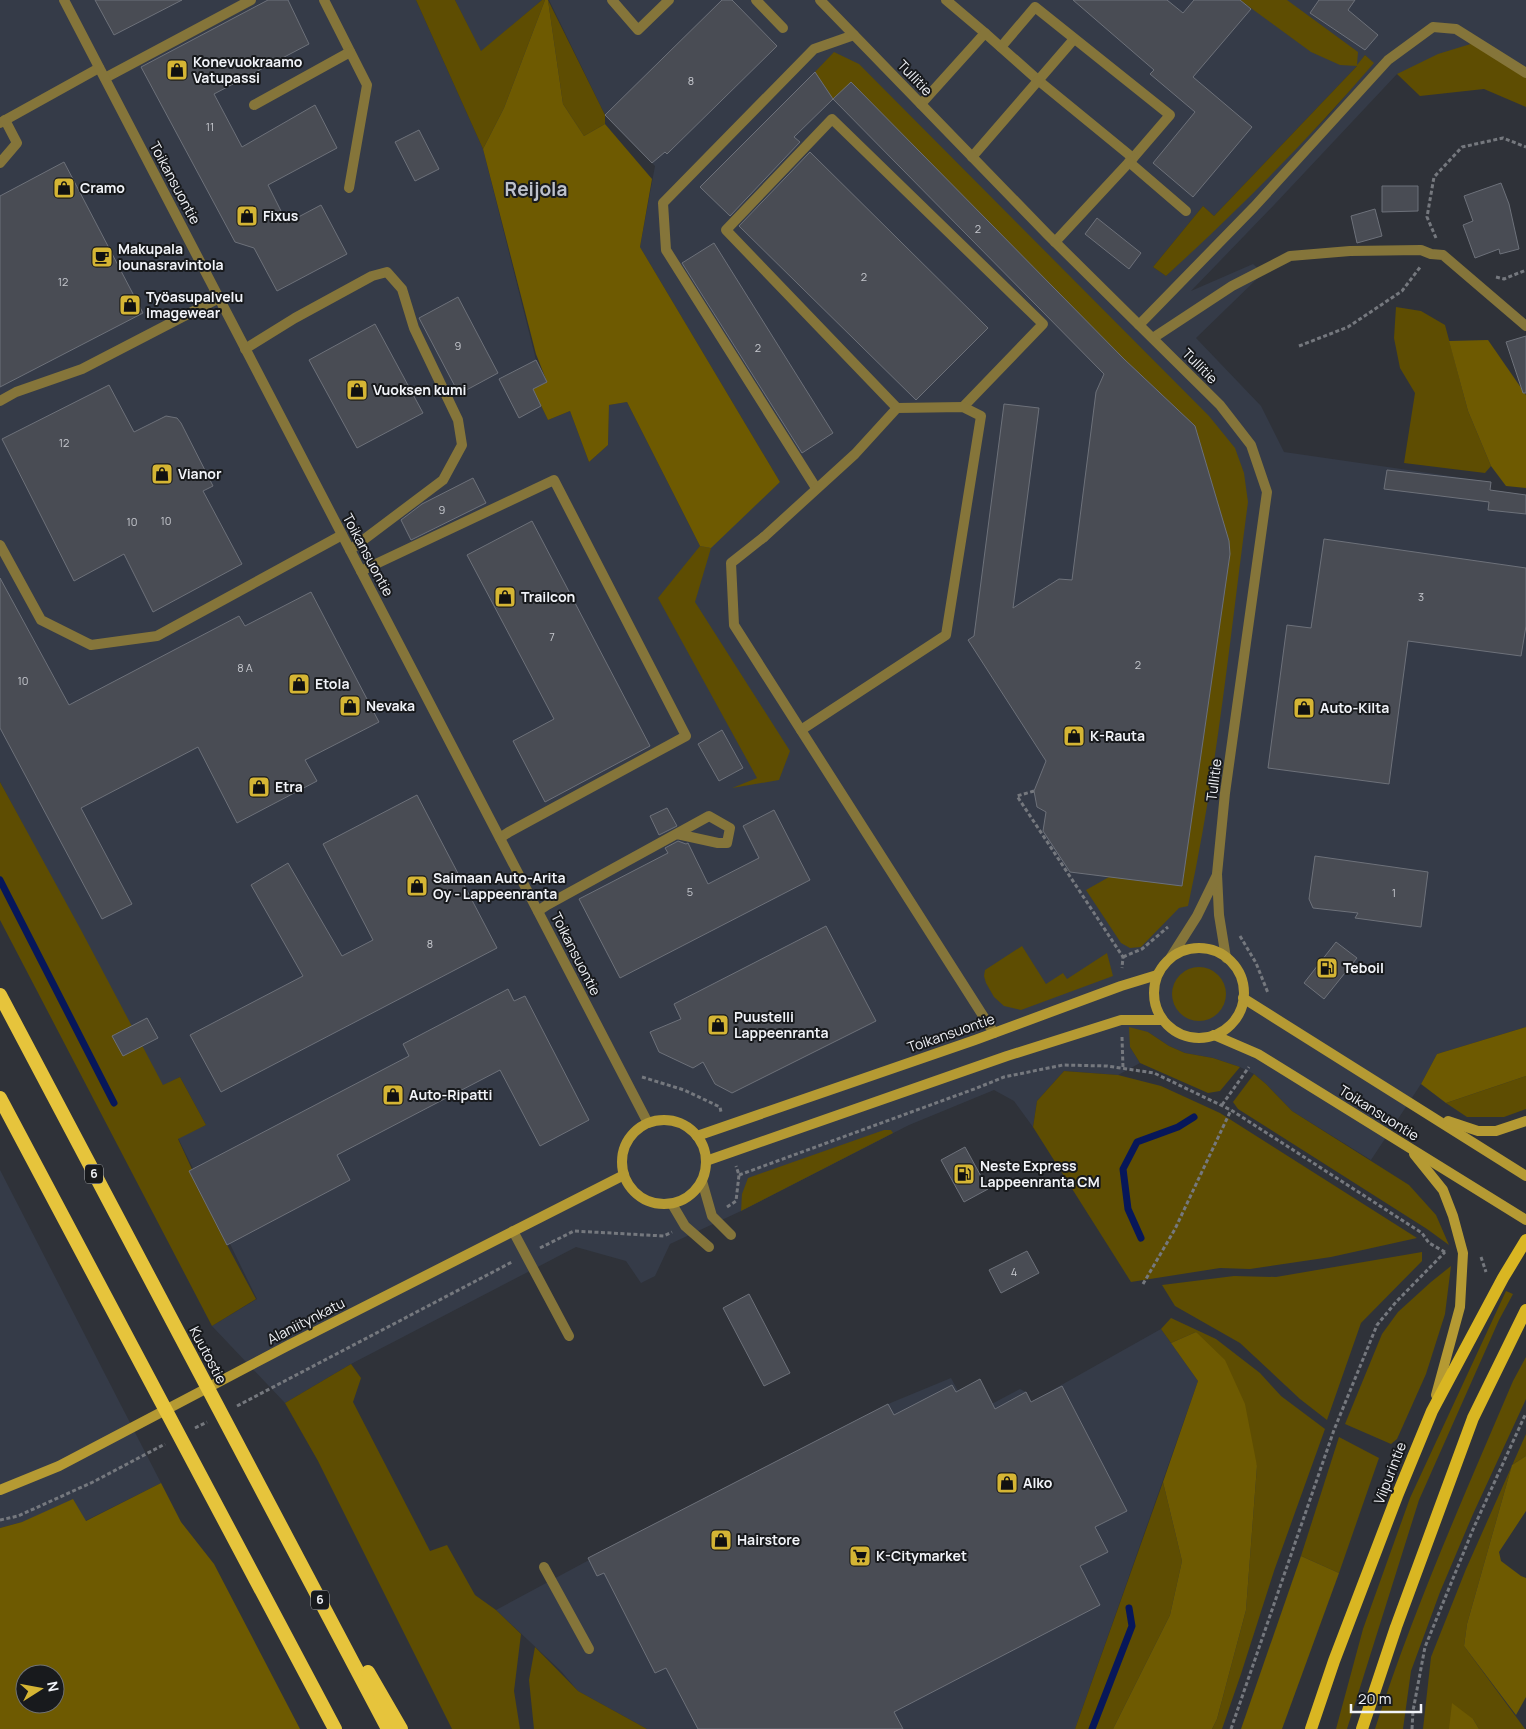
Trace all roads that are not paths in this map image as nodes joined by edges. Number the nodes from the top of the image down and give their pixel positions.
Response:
1 (64, 0) edge
2 (252, 0) edge
3 (324, 0) edge
4 (612, 0) edge
5 (669, 0) edge
6 (756, 0) edge
7 (820, 0) edge
8 (946, 0) edge
9 (783, 28) dead end
10 (985, 33) junction
11 (854, 35) junction
12 (1074, 39) junction
13 (1001, 47) junction
14 (350, 52) junction
15 (99, 68) junction
16 (1526, 73) edge
17 (105, 78) junction
18 (1039, 81) junction
19 (921, 104) junction
20 (254, 105) dead end
21 (3, 121) edge
22 (972, 157) junction
23 (1131, 160) junction
24 (0, 162) edge
25 (348, 188) dead end
26 (1186, 211) dead end
27 (1055, 242) junction
28 (219, 298) junction
29 (1139, 325) junction
30 (1526, 326) edge
31 (1153, 338) junction
32 (245, 349) junction
33 (0, 401) edge
34 (897, 408) junction
35 (963, 408) junction
36 (816, 488) junction
37 (342, 535) junction
38 (0, 545) edge
39 (350, 550) junction
40 (361, 571) junction
41 (801, 730) junction
42 (677, 834) junction
43 (500, 838) junction
44 (1217, 874) junction
45 (538, 911) junction
46 (1171, 957) junction
47 (1226, 958) junction
48 (1157, 975) junction
49 (0, 995) edge
50 (1243, 998) junction
51 (1162, 1020) junction
52 (994, 1033) junction
53 (1214, 1035) junction
54 (0, 1098) edge
55 (1432, 1116) junction
56 (1526, 1121) edge
57 (648, 1123) junction
58 (697, 1136) junction
59 (1408, 1147) junction
60 (706, 1161) junction
61 (624, 1175) junction
62 (1526, 1176) edge
63 (702, 1181) junction
64 (672, 1204) junction
65 (1526, 1220) edge
66 (513, 1231) junction
67 (731, 1235) dead end
68 (1526, 1240) edge
69 (709, 1247) dead end
70 (1526, 1310) edge
71 (569, 1336) dead end
72 (1432, 1411) junction
73 (0, 1490) edge
74 (272, 1510) junction
75 (232, 1533) junction
76 (544, 1566) dead end
77 (588, 1649) dead end
78 (325, 1729) edge
79 (334, 1729) edge
80 (388, 1729) edge
81 (402, 1729) edge
82 (1311, 1729) edge
83 (1362, 1729) edge

1 - 15 street, Toikansuontie
2 - 17 street
3 - 14 street
4 - 5 street
6 - 9 street
7 - 11 street, Tullitie
8 - 10 street
10 - 13 street
10 - 19 street
11 - 19 street, Tullitie
11 - 36 street
12 - 13 street
12 - 18 street
12 - 23 street
13 - 18 street
14 - 20 street
14 - 25 street
15 - 17 street, Toikansuontie
15 - 21 street
16 - 29 street
17 - 28 street, Toikansuontie
18 - 22 street
18 - 23 street
19 - 22 street, Tullitie
21 - 24 street
22 - 27 street, Tullitie
23 - 26 street
23 - 27 street
27 - 29 street, Tullitie
28 - 32 street, Toikansuontie
28 - 33 street
29 - 31 street, Tullitie
30 - 31 street
31 - 44 street, Tullitie
32 - 37 street, Toikansuontie
32 - 39 street
34 - 35 street
34 - 35 street
34 - 36 street
35 - 41 street
36 - 41 street
37 - 38 street
37 - 39 street, Toikansuontie
39 - 40 street, Toikansuontie
40 - 43 street, Toikansuontie
40 - 43 street
41 - 52 street
42 - 42 street
42 - 45 street
43 - 45 street, Toikansuontie
44 - 46 street, Tullitie
44 - 47 street, Tullitie
45 - 57 street, Toikansuontie
46 - 47 main road
46 - 48 main road
47 - 50 main road
48 - 51 main road
48 - 52 main road, Toikansuontie
49 - 74 highway, Kuutostie / 6
50 - 53 main road
50 - 55 main road, Toikansuontie
51 - 53 main road
51 - 60 main road
52 - 58 main road, Toikansuontie
53 - 59 main road, Toikansuontie
54 - 75 highway
55 - 56 main road
55 - 62 main road, Toikansuontie
57 - 58 main road
57 - 61 main road
58 - 60 main road
59 - 65 main road, Toikansuontie
59 - 72 main road
60 - 63 main road
61 - 64 main road
61 - 66 main road, Alaniitynkatu
63 - 64 main road
63 - 67 street
64 - 69 street
66 - 71 street
66 - 73 main road, Alaniitynkatu
68 - 72 main road, Viipurintie
70 - 83 main road
72 - 82 main road, Viipurintie
74 - 80 highway, Kuutostie / 6
74 - 81 highway
75 - 78 highway
75 - 79 highway
76 - 77 street

